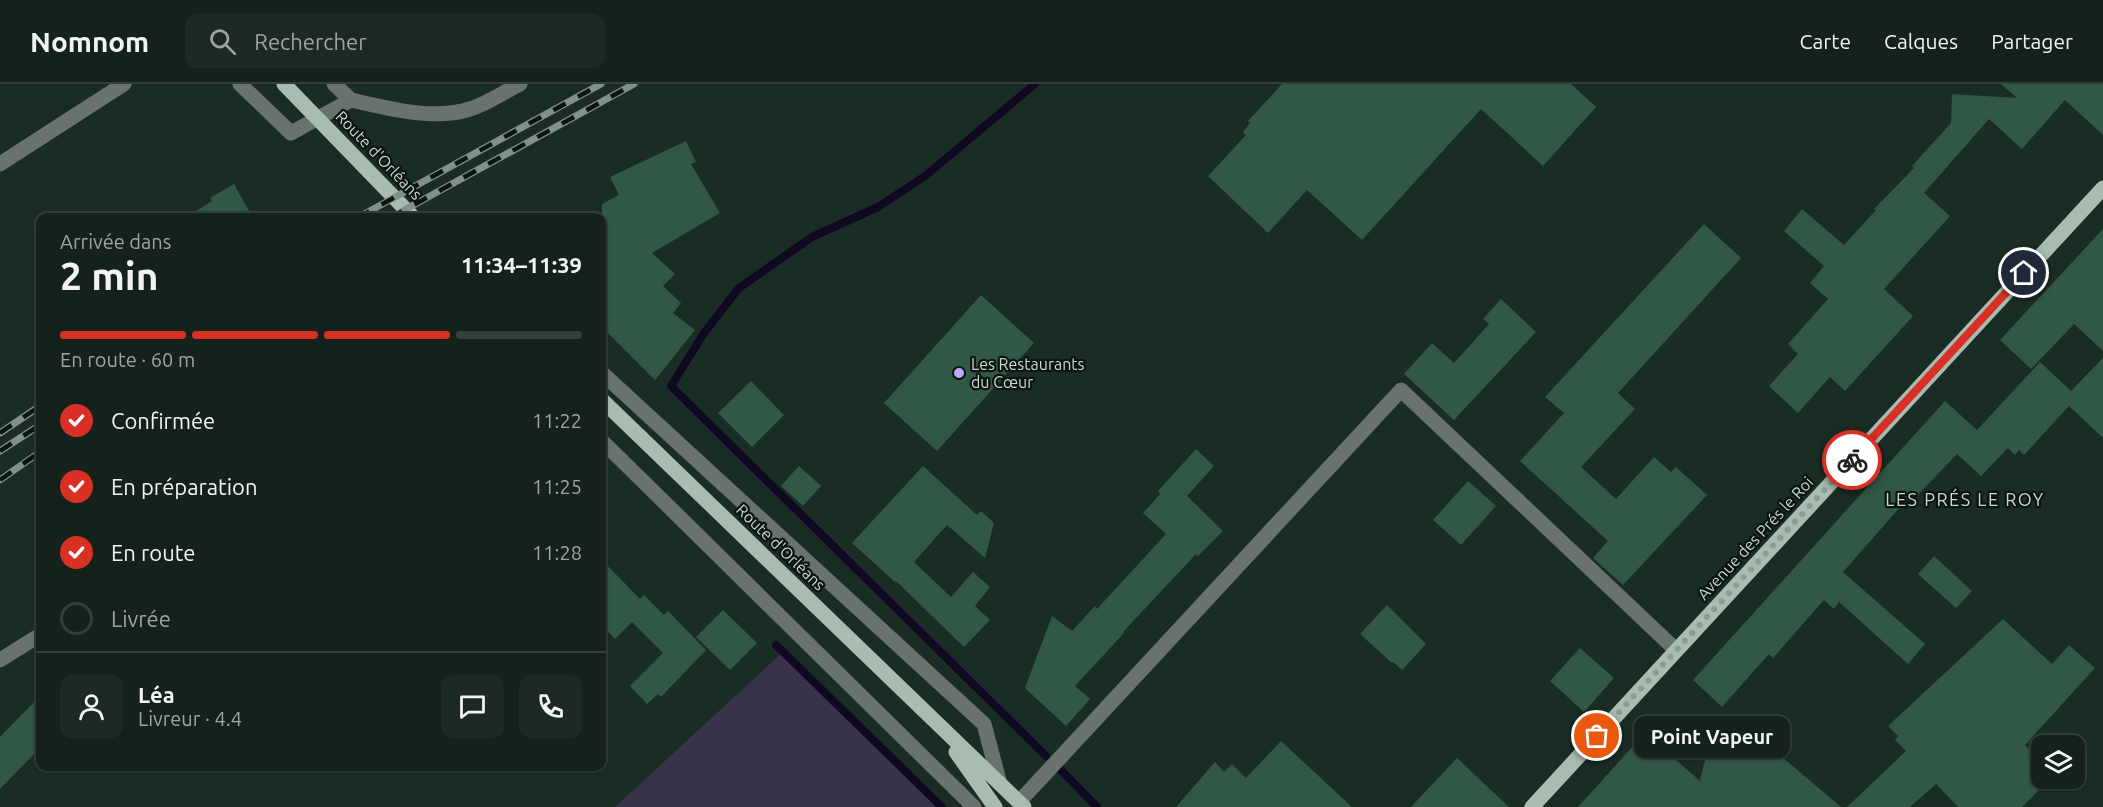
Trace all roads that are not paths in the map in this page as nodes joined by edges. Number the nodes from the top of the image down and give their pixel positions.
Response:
1 (124, 84) edge
2 (240, 84) edge
3 (284, 84) edge
4 (334, 84) edge
5 (520, 84) edge
6 (351, 100) junction
7 (0, 164) edge
8 (2103, 188) edge
9 (409, 213) edge
10 (606, 377) edge
11 (606, 404) edge
12 (606, 445) edge
13 (36, 638) edge
14 (1677, 650) junction
15 (0, 660) edge
16 (935, 722) junction
17 (1000, 784) junction
18 (1022, 804) edge
19 (974, 807) edge
20 (995, 807) edge
21 (1532, 807) edge

1 - 7 street
2 - 6 street, Route d'Orléans
3 - 9 main road, Route d'Orléans
4 - 6 street, Route d'Orléans
5 - 6 street
8 - 14 main road, Avenue des Prés le Roi
10 - 17 street
11 - 16 main road, Route d'Orléans
12 - 19 street
13 - 15 street
14 - 18 street
14 - 21 main road, Avenue des Prés le Roi
16 - 17 main road, Route d'Orléans
16 - 20 main road, Route d'Orléans
17 - 18 main road, Route d'Orléans

